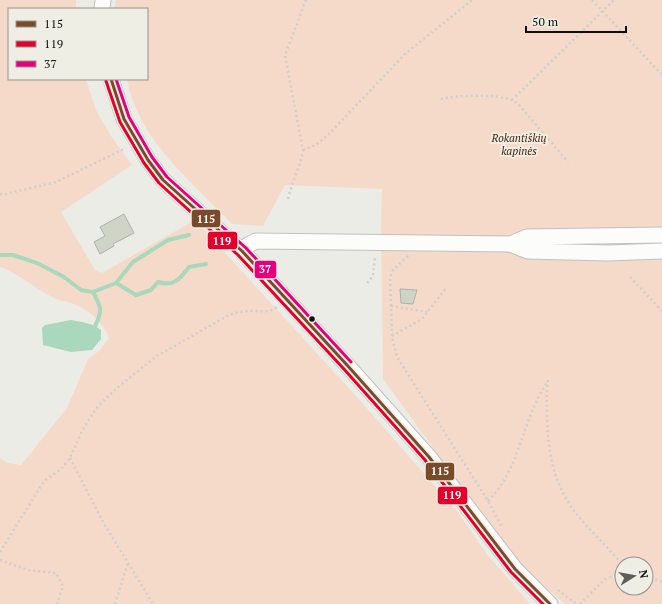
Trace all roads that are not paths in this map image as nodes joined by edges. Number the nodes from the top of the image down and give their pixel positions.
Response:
1 (111, 80) edge
2 (662, 235) edge
3 (510, 244) junction
4 (242, 251) junction
5 (662, 251) edge
6 (550, 604) edge

1 - 4 street
2 - 3 street
3 - 4 street
3 - 5 street
4 - 6 street

